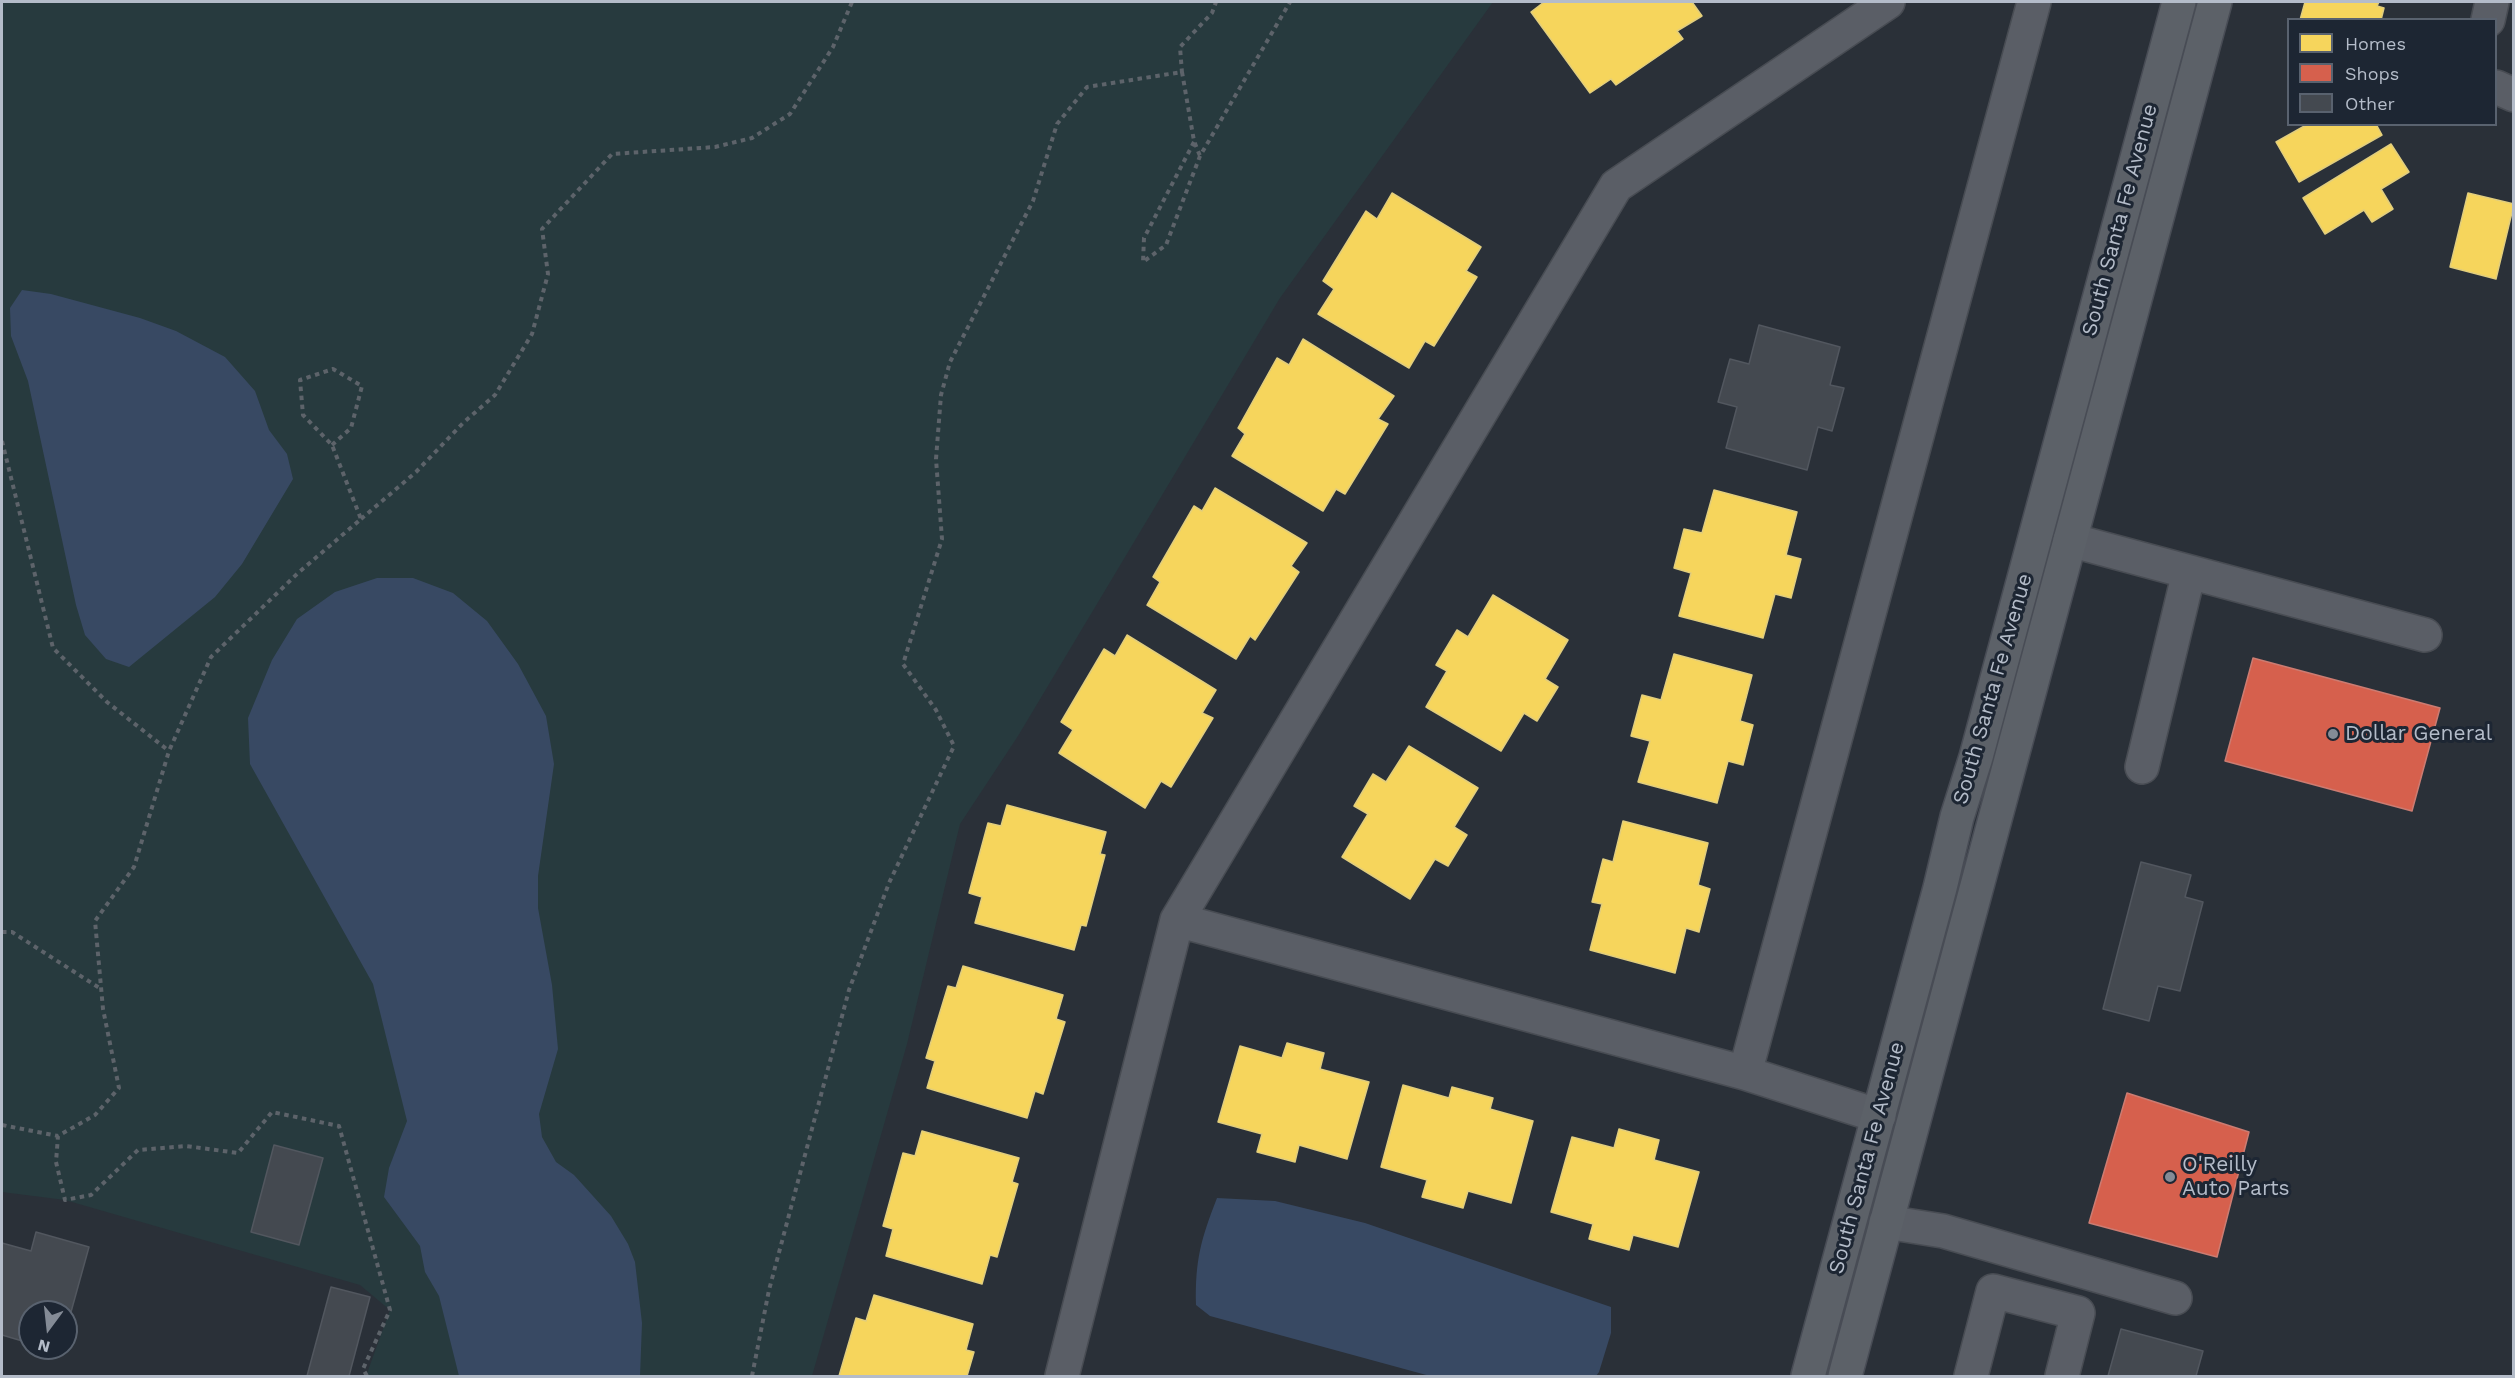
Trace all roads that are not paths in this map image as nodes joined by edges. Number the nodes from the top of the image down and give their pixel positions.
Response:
1 (1888, 2) edge
2 (2034, 2) edge
3 (2179, 2) edge
4 (2215, 2) edge
5 (2492, 2) edge
6 (2488, 18) edge
7 (2497, 87) edge
8 (2514, 95) edge
9 (2070, 540) junction
10 (2189, 572) junction
11 (2425, 635) dead end
12 (2142, 767) dead end
13 (1177, 920) junction
14 (1745, 1073) junction
15 (1879, 1116) junction
16 (1886, 1222) junction
17 (2175, 1298) dead end
18 (1062, 1377) edge
19 (1808, 1377) edge
20 (1845, 1377) edge
21 (1971, 1377) edge
22 (2062, 1377) edge

1 - 13 street
2 - 14 street
3 - 15 main road, South Santa Fe Avenue
4 - 9 main road, South Santa Fe Avenue
5 - 6 street
7 - 8 street
9 - 10 street
9 - 16 main road, South Santa Fe Avenue
10 - 11 street
10 - 12 street
13 - 14 street
13 - 18 street
14 - 15 street
15 - 19 main road, South Santa Fe Avenue
16 - 17 street
16 - 20 main road, South Santa Fe Avenue
21 - 22 street

